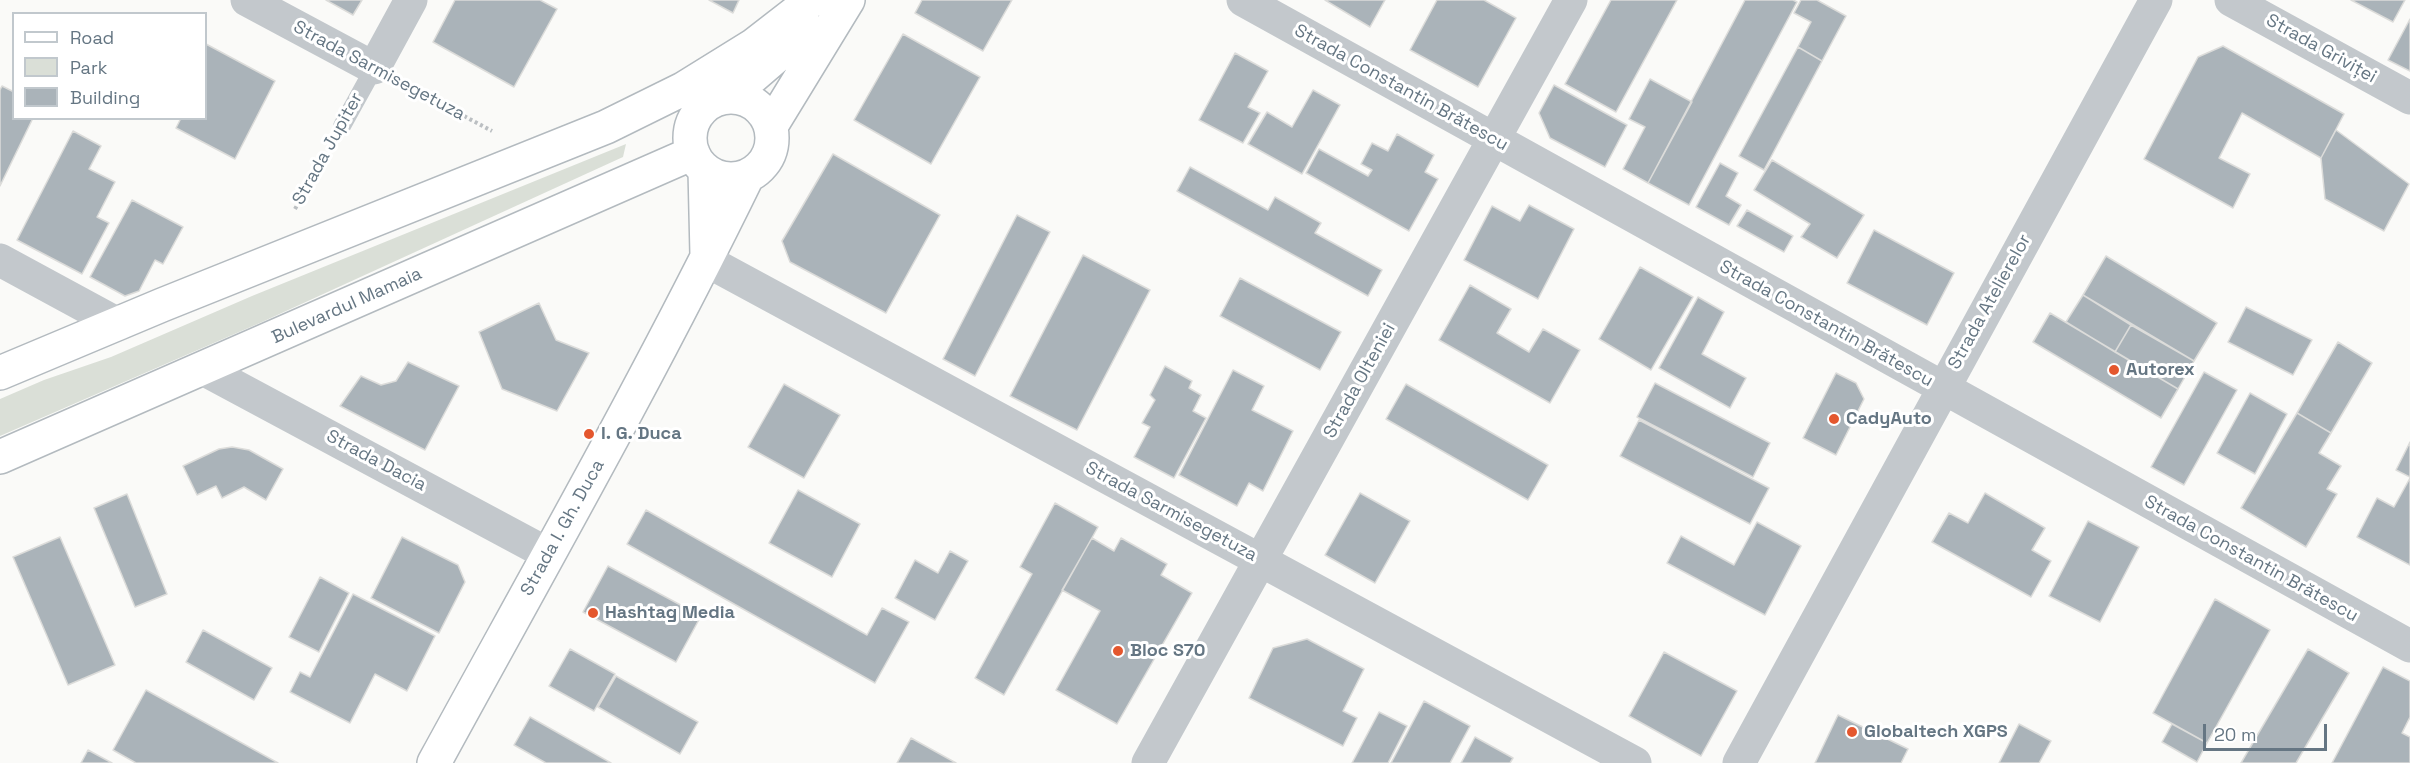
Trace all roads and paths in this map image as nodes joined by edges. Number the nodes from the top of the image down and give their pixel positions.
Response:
1 (247, 0) edge
2 (411, 0) edge
3 (812, 0) edge
4 (841, 0) edge
5 (848, 0) edge
6 (1243, 0) edge
7 (1571, 0) edge
8 (2156, 0) edge
9 (2232, 0) edge
10 (374, 68) junction
11 (2410, 98) edge
12 (717, 101) junction
13 (342, 126) joint
14 (771, 126) junction
15 (606, 127) junction
16 (501, 136) dead end
17 (1494, 139) junction
18 (699, 161) junction
19 (747, 177) junction
20 (292, 215) dead end
21 (0, 260) edge
22 (707, 261) junction
23 (118, 324) junction
24 (203, 369) junction
25 (0, 373) edge
26 (1943, 389) junction
27 (0, 457) edge
28 (548, 554) junction
29 (1260, 560) junction
30 (2410, 646) edge
31 (434, 763) edge
32 (1149, 763) edge
33 (1635, 763) edge
34 (1739, 763) edge

1 - 10 street, Strada Sarmisegetuza
2 - 10 street, Strada Jupiter
3 - 15 main road
4 - 12 main road
5 - 14 main road
6 - 17 street, Strada Constantin Brătescu
7 - 17 street, Strada Olteniei
8 - 26 street, Strada Atelierelor
9 - 11 street, Strada Griviței
10 - 13 lane, Strada Jupiter
10 - 16 path, Strada Sarmisegetuza
12 - 14 main road
12 - 15 main road
12 - 18 main road
13 - 20 path, Strada Jupiter
14 - 19 main road
15 - 23 main road
17 - 26 street, Strada Constantin Brătescu
17 - 29 street, Strada Olteniei
18 - 19 main road
18 - 22 main road, Strada I. Gh. Duca
18 - 24 main road, Bulevardul Mamaia
19 - 22 main road, Strada I. Gh. Duca
21 - 23 street
22 - 28 main road, Strada I. Gh. Duca
22 - 29 street, Strada Sarmisegetuza
23 - 25 main road
24 - 27 main road, Bulevardul Mamaia
24 - 28 street, Strada Dacia
26 - 30 street, Strada Constantin Brătescu
26 - 34 street, Strada Atelierelor
28 - 31 main road, Strada I. Gh. Duca
29 - 32 street, Strada Olteniei
29 - 33 street, Strada Sarmisegetuza

